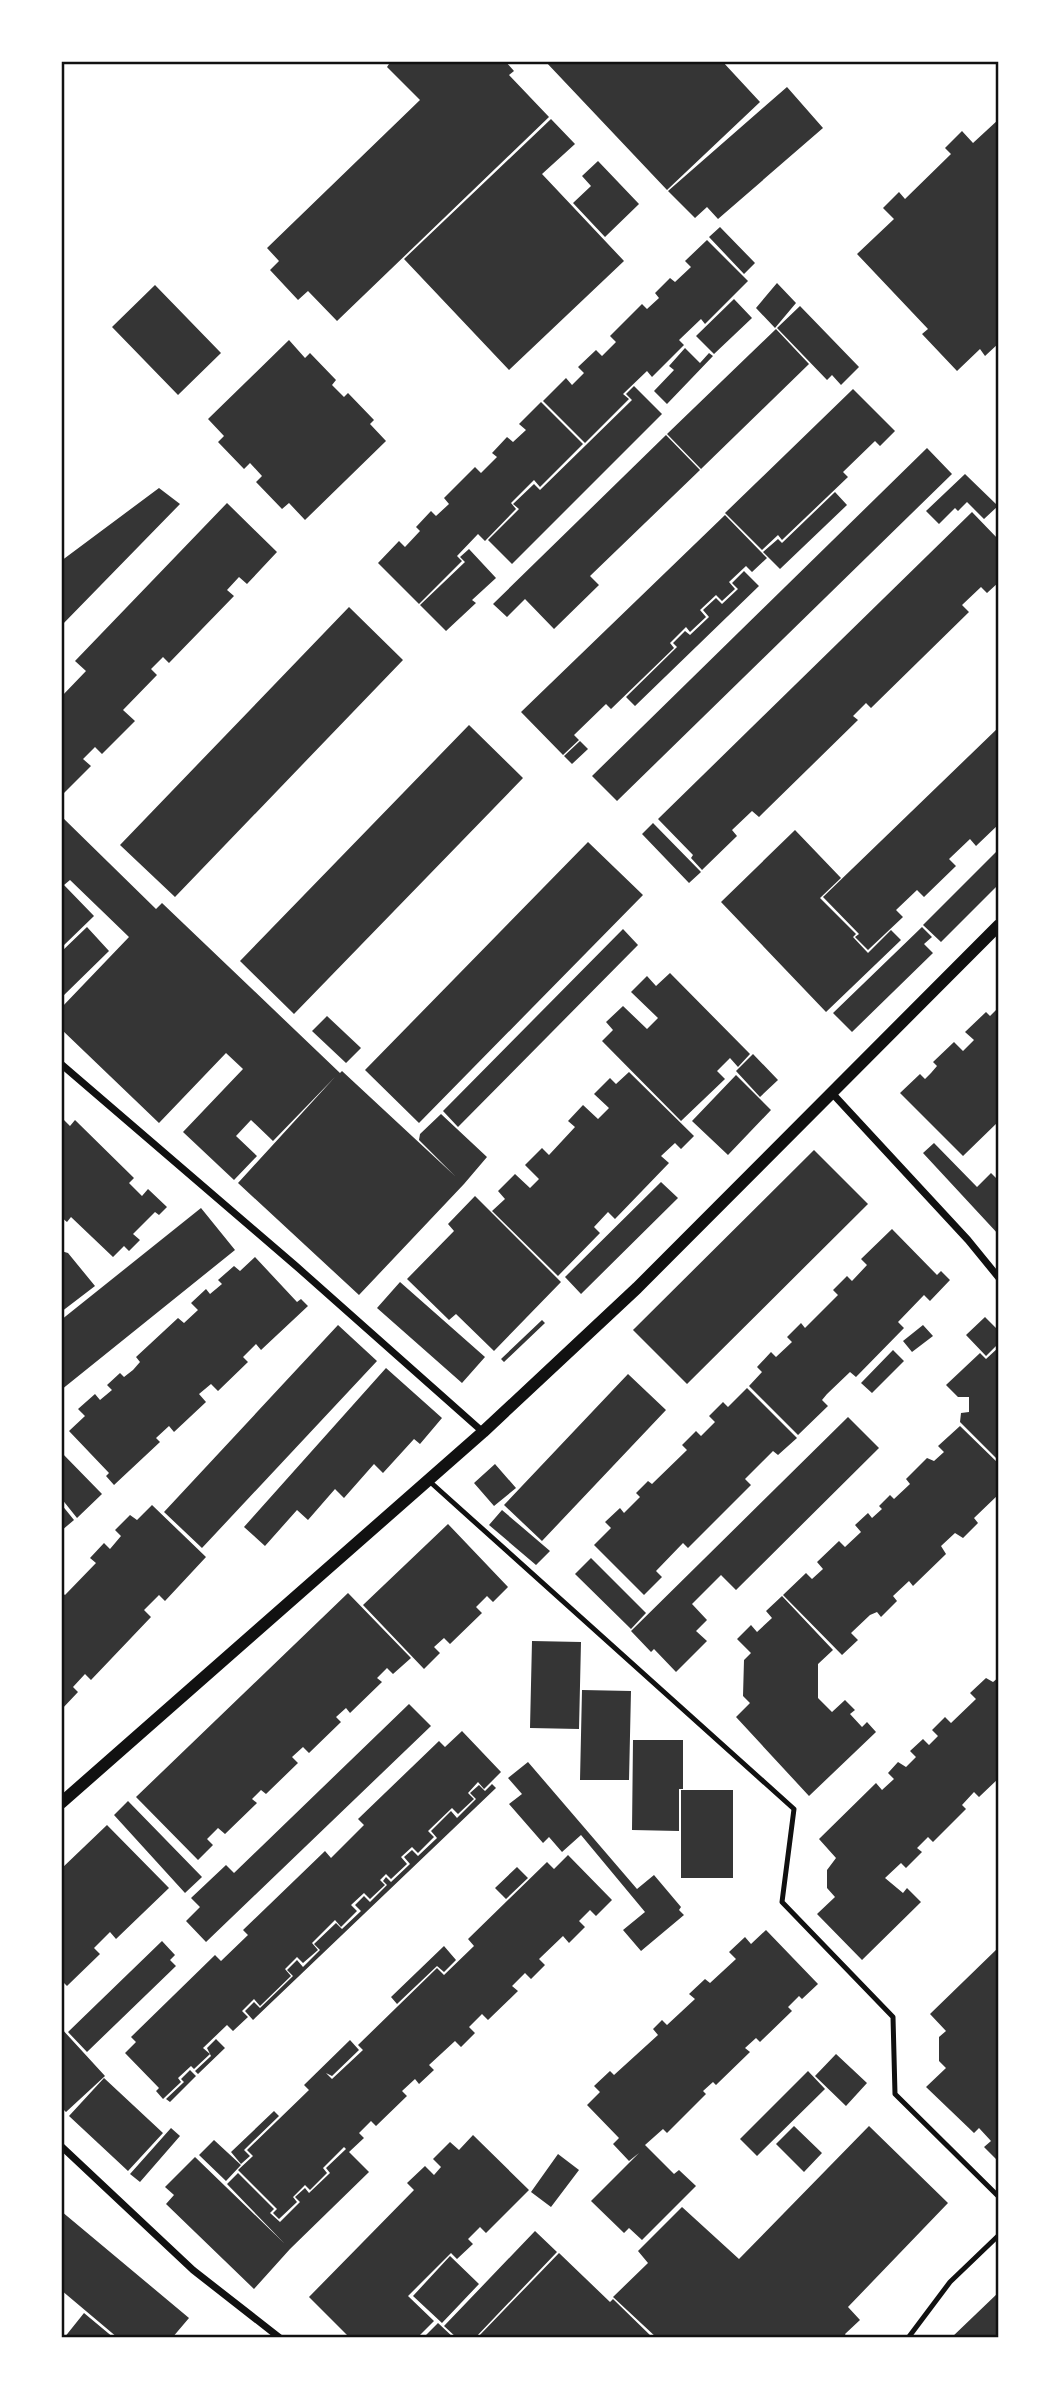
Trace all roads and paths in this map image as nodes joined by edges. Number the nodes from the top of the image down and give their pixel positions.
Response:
1 (999, 925) edge
2 (61, 1064) edge
3 (831, 1092) junction
4 (999, 1278) edge
5 (483, 1432) junction
6 (428, 1480) junction
7 (61, 1803) edge
8 (61, 2146) edge
9 (999, 2197) edge
10 (999, 2235) edge
11 (280, 2338) edge
12 (908, 2338) edge

1 - 3 street
2 - 5 street
3 - 4 street
3 - 5 street
5 - 6 street
6 - 7 street
6 - 9 lane
8 - 11 street
10 - 12 lane

